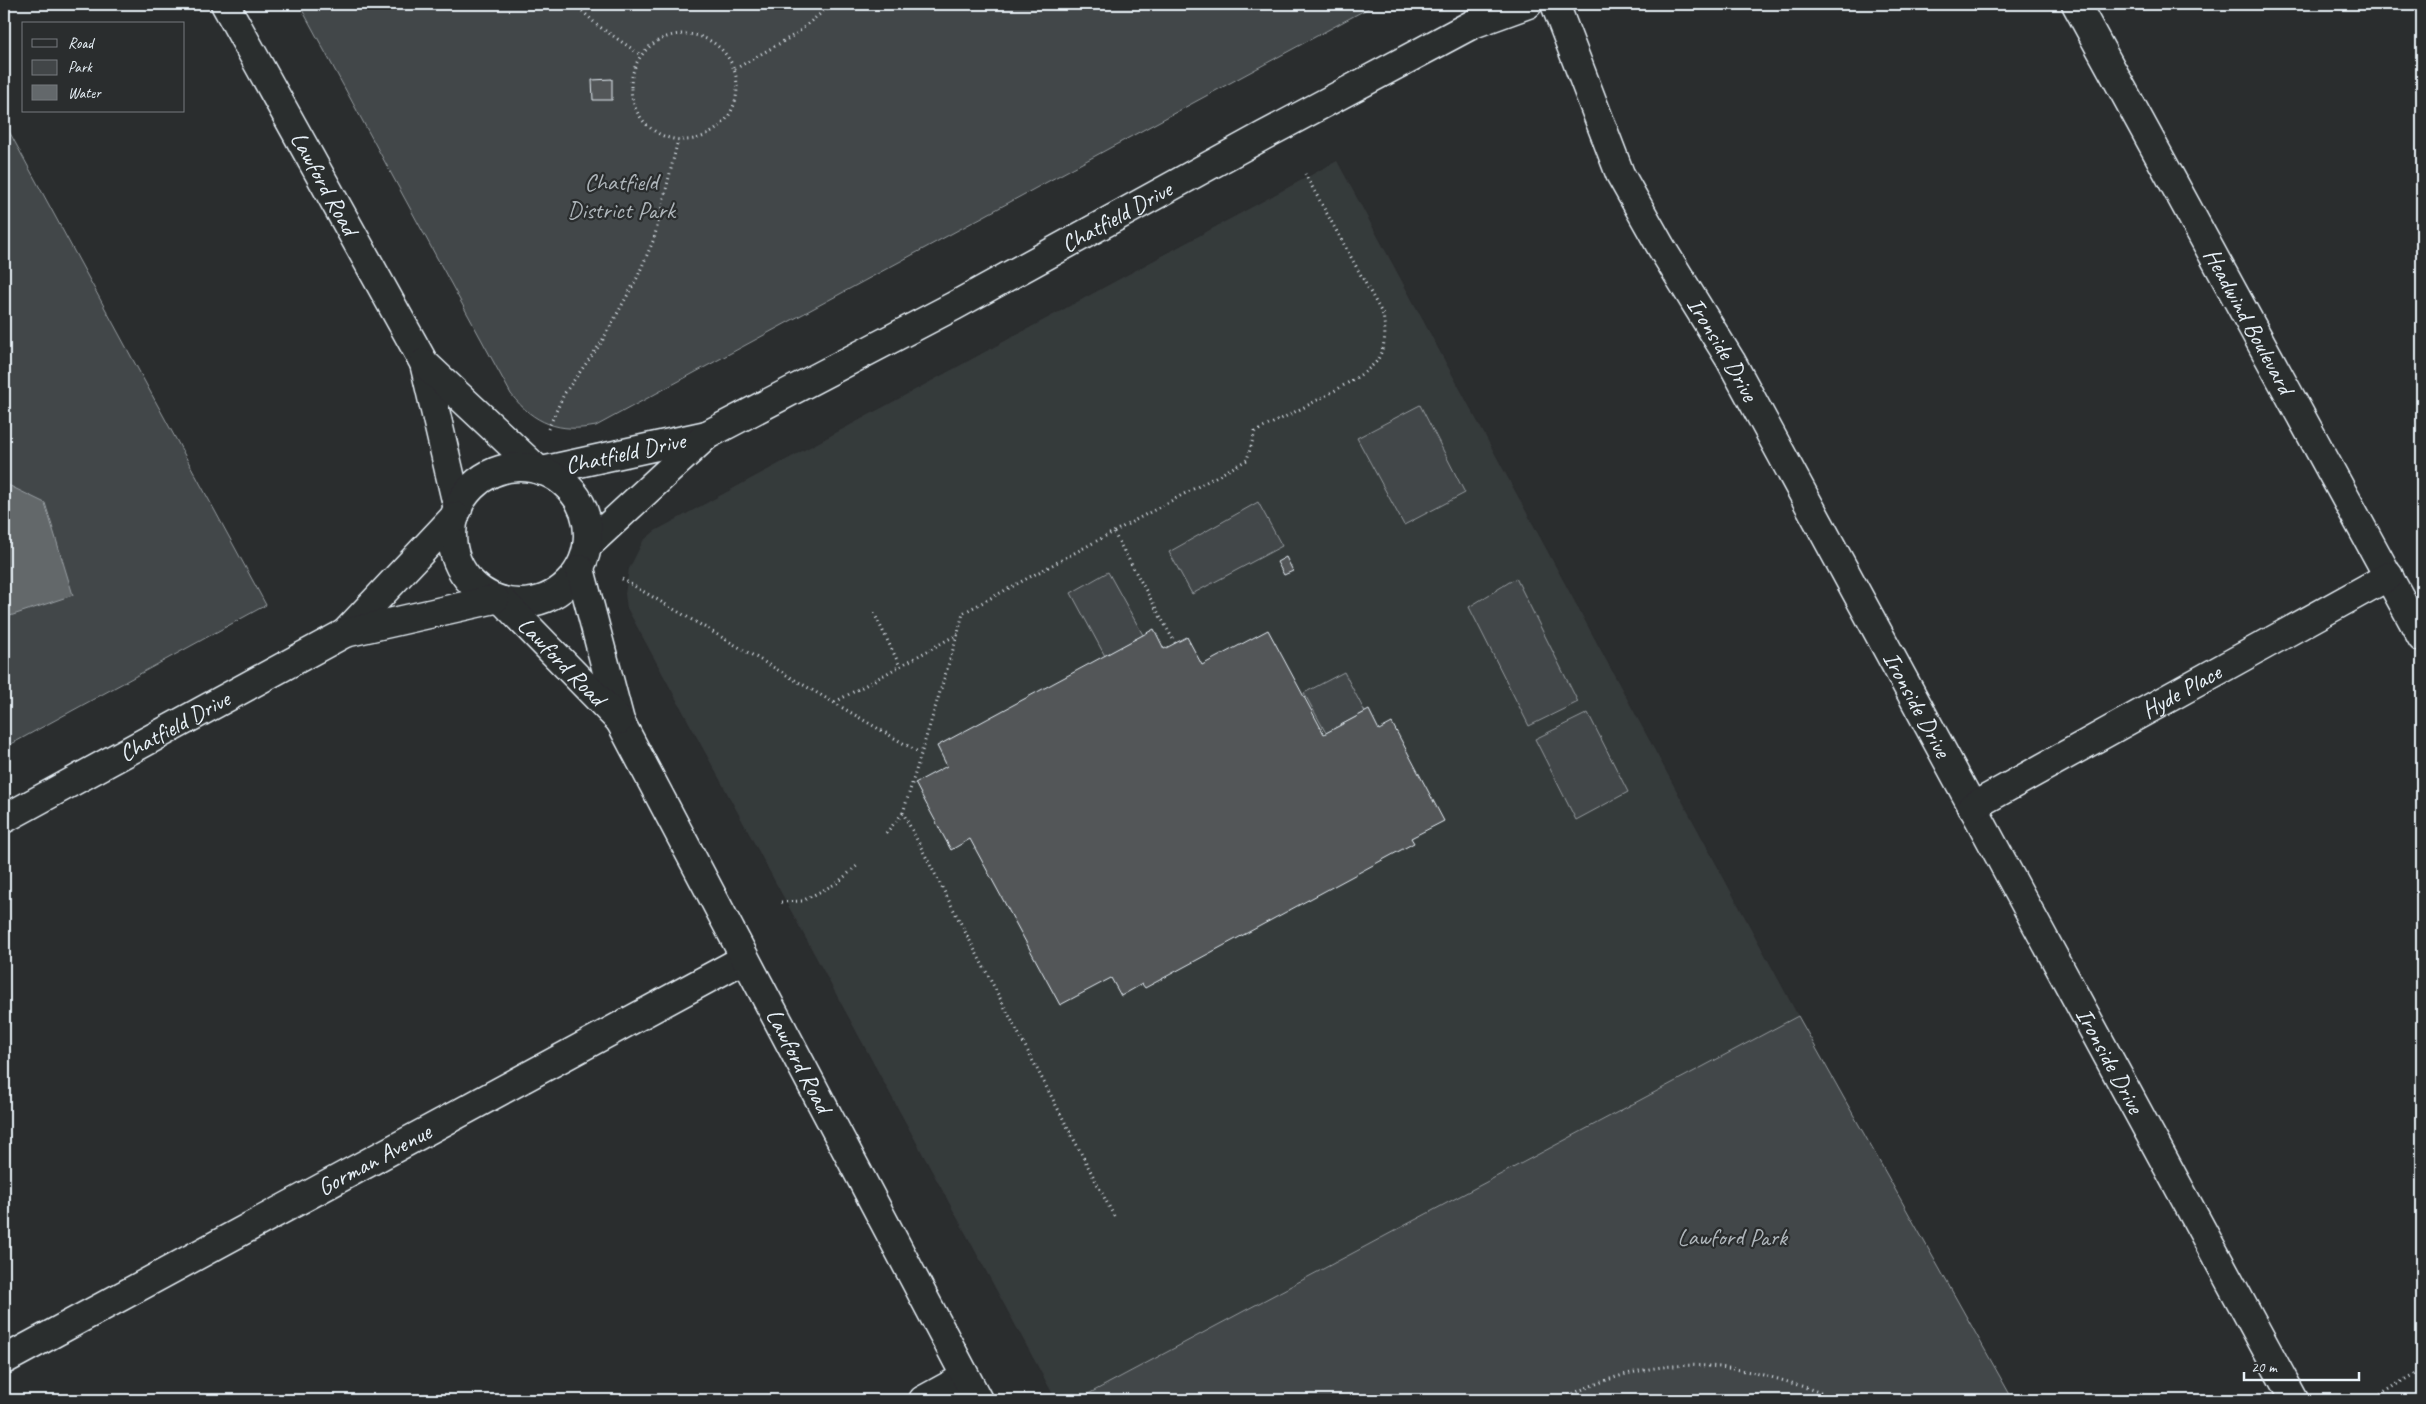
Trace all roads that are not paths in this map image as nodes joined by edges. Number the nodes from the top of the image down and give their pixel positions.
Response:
1 (225, 4) edge
2 (1528, 4) edge
3 (1555, 4) edge
4 (2076, 4) edge
5 (424, 363) junction
6 (707, 435) junction
7 (540, 470) junction
8 (456, 513) junction
9 (584, 557) junction
10 (2389, 576) junction
11 (499, 600) junction
12 (345, 633) junction
13 (2422, 638) edge
14 (620, 721) junction
15 (1972, 806) junction
16 (4, 819) edge
17 (744, 959) junction
18 (4, 1360) edge
19 (972, 1389) edge
20 (923, 1400) edge
21 (2294, 1400) edge

1 - 5 street, Lawford Road
2 - 6 street, Chatfield Drive
3 - 15 street, Ironside Drive
4 - 10 street, Headwind Boulevard
5 - 7 street, Lawford Road
5 - 8 street, Lawford Road
6 - 7 street, Chatfield Drive
6 - 9 street, Chatfield Drive
7 - 8 street
7 - 9 street
8 - 11 street
8 - 12 street, Chatfield Drive
9 - 11 street
9 - 14 street, Lawford Road
10 - 13 street, Headwind Boulevard
10 - 15 street, Hyde Place
11 - 12 street, Chatfield Drive
11 - 14 street, Lawford Road
12 - 16 street, Chatfield Drive
14 - 17 street, Lawford Road
15 - 21 street, Ironside Drive
17 - 18 street, Gorman Avenue
17 - 19 street, Lawford Road
19 - 20 street

